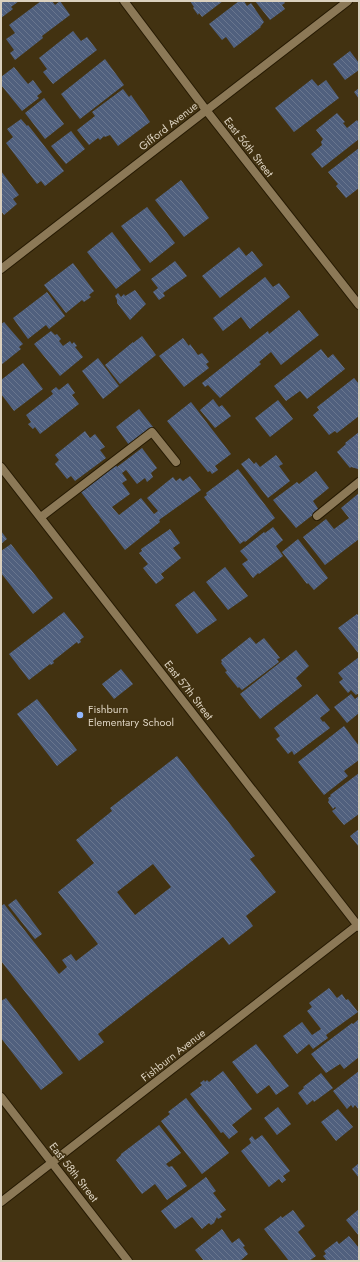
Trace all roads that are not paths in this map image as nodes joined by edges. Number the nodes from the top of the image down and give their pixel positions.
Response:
1 (124, 1) edge
2 (348, 1) edge
3 (206, 110) junction
4 (1, 269) edge
5 (359, 304) edge
6 (176, 462) dead end
7 (1, 467) edge
8 (359, 482) edge
9 (317, 516) dead end
10 (41, 517) junction
11 (359, 926) edge
12 (1, 1097) edge
13 (52, 1162) junction
14 (1, 1202) edge
15 (128, 1261) edge

1 - 3 street, East 56th Street
2 - 3 street, Gifford Avenue
3 - 4 street, Gifford Avenue
3 - 5 street, East 56th Street
6 - 10 street
7 - 10 street, East 57th Street
8 - 9 street
10 - 11 street, East 57th Street
11 - 13 street, Fishburn Avenue
12 - 13 street, East 58th Street
13 - 14 street, Fishburn Avenue
13 - 15 street, East 58th Street

